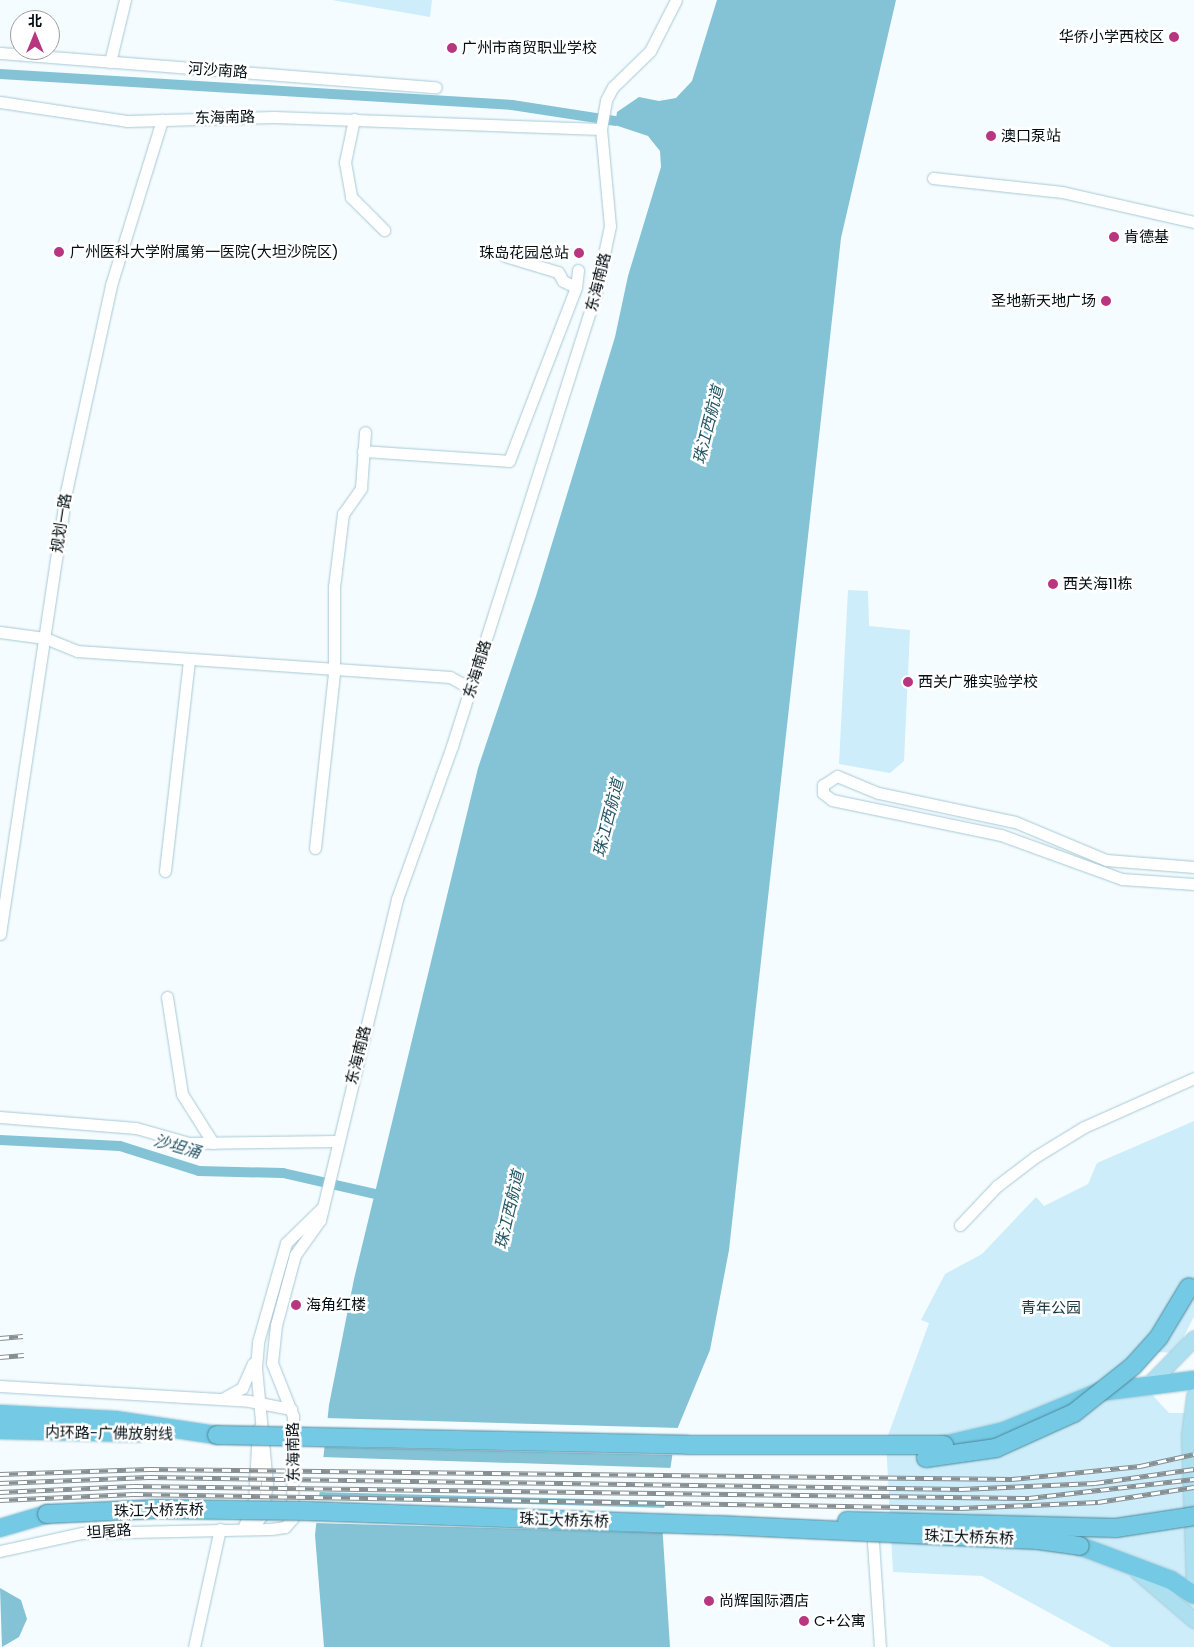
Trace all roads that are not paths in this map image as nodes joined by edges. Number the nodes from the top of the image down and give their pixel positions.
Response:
1 (125, 0) edge
2 (676, 0) edge
3 (0, 53) edge
4 (110, 62) junction
5 (436, 87) dead end
6 (0, 102) edge
7 (354, 119) junction
8 (162, 120) junction
9 (602, 125) junction
10 (933, 178) dead end
11 (1194, 222) edge
12 (384, 230) dead end
13 (505, 256) dead end
14 (578, 270) dead end
15 (576, 287) junction
16 (365, 432) dead end
17 (364, 452) junction
18 (0, 632) edge
19 (45, 638) junction
20 (189, 659) junction
21 (334, 672) junction
22 (470, 688) junction
23 (316, 848) dead end
24 (1194, 867) edge
25 (165, 871) dead end
26 (1194, 884) edge
27 (0, 934) edge
28 (167, 997) dead end
29 (1194, 1078) edge
30 (0, 1117) edge
31 (337, 1141) junction
32 (213, 1143) junction
33 (324, 1206) junction
34 (960, 1225) dead end
35 (1194, 1275) edge
36 (1194, 1338) edge
37 (256, 1354) junction
38 (1194, 1380) edge
39 (0, 1386) edge
40 (1147, 1386) junction
41 (1194, 1396) edge
42 (220, 1399) junction
43 (260, 1403) junction
44 (292, 1410) junction
45 (0, 1414) edge
46 (0, 1430) edge
47 (217, 1435) junction
48 (688, 1445) junction
49 (47, 1514) junction
50 (1194, 1516) edge
51 (0, 1521) edge
52 (724, 1525) junction
53 (0, 1528) edge
54 (220, 1529) junction
55 (247, 1529) junction
56 (873, 1542) dead end
57 (0, 1551) edge
58 (1194, 1584) edge
59 (1186, 1599) edge
60 (1194, 1613) edge
61 (1194, 1620) edge
62 (194, 1647) edge
63 (880, 1647) edge

1 - 4 street
2 - 9 street, 东海南路
3 - 4 street, 河沙南路
4 - 5 street, 河沙南路
6 - 8 street, 东海南路
7 - 8 street, 东海南路
7 - 9 street, 东海南路
7 - 12 street
8 - 19 street, 规划一路
9 - 22 street, 东海南路
10 - 11 street
13 - 15 street
14 - 15 street
15 - 17 street
16 - 17 street
17 - 21 street
18 - 19 street
19 - 20 street
19 - 27 street, 规划一路
20 - 21 street
20 - 25 street
21 - 22 street
21 - 23 street
22 - 31 street, 东海南路
24 - 26 street
28 - 32 street
29 - 34 street
30 - 32 street
31 - 32 street
31 - 33 street, 东海南路
33 - 37 street
33 - 44 street, 东海南路
35 - 48 highway, bridge
36 - 40 main road
37 - 42 street
37 - 43 street
38 - 40 highway
39 - 42 street
40 - 48 highway, bridge
41 - 58 main road
42 - 43 street
43 - 44 street
43 - 55 street
44 - 55 street, 东海南路
45 - 47 highway
46 - 47 highway, 内环路-广佛放射线
47 - 48 highway, bridge
49 - 51 highway
49 - 52 highway, 珠江大桥东桥, bridge
49 - 53 highway
50 - 52 highway, bridge
52 - 59 highway, 珠江大桥东桥, bridge
54 - 55 street, 东海南路
54 - 57 street, 坦尾路
54 - 62 street
56 - 63 street
59 - 60 main road
59 - 61 main road

